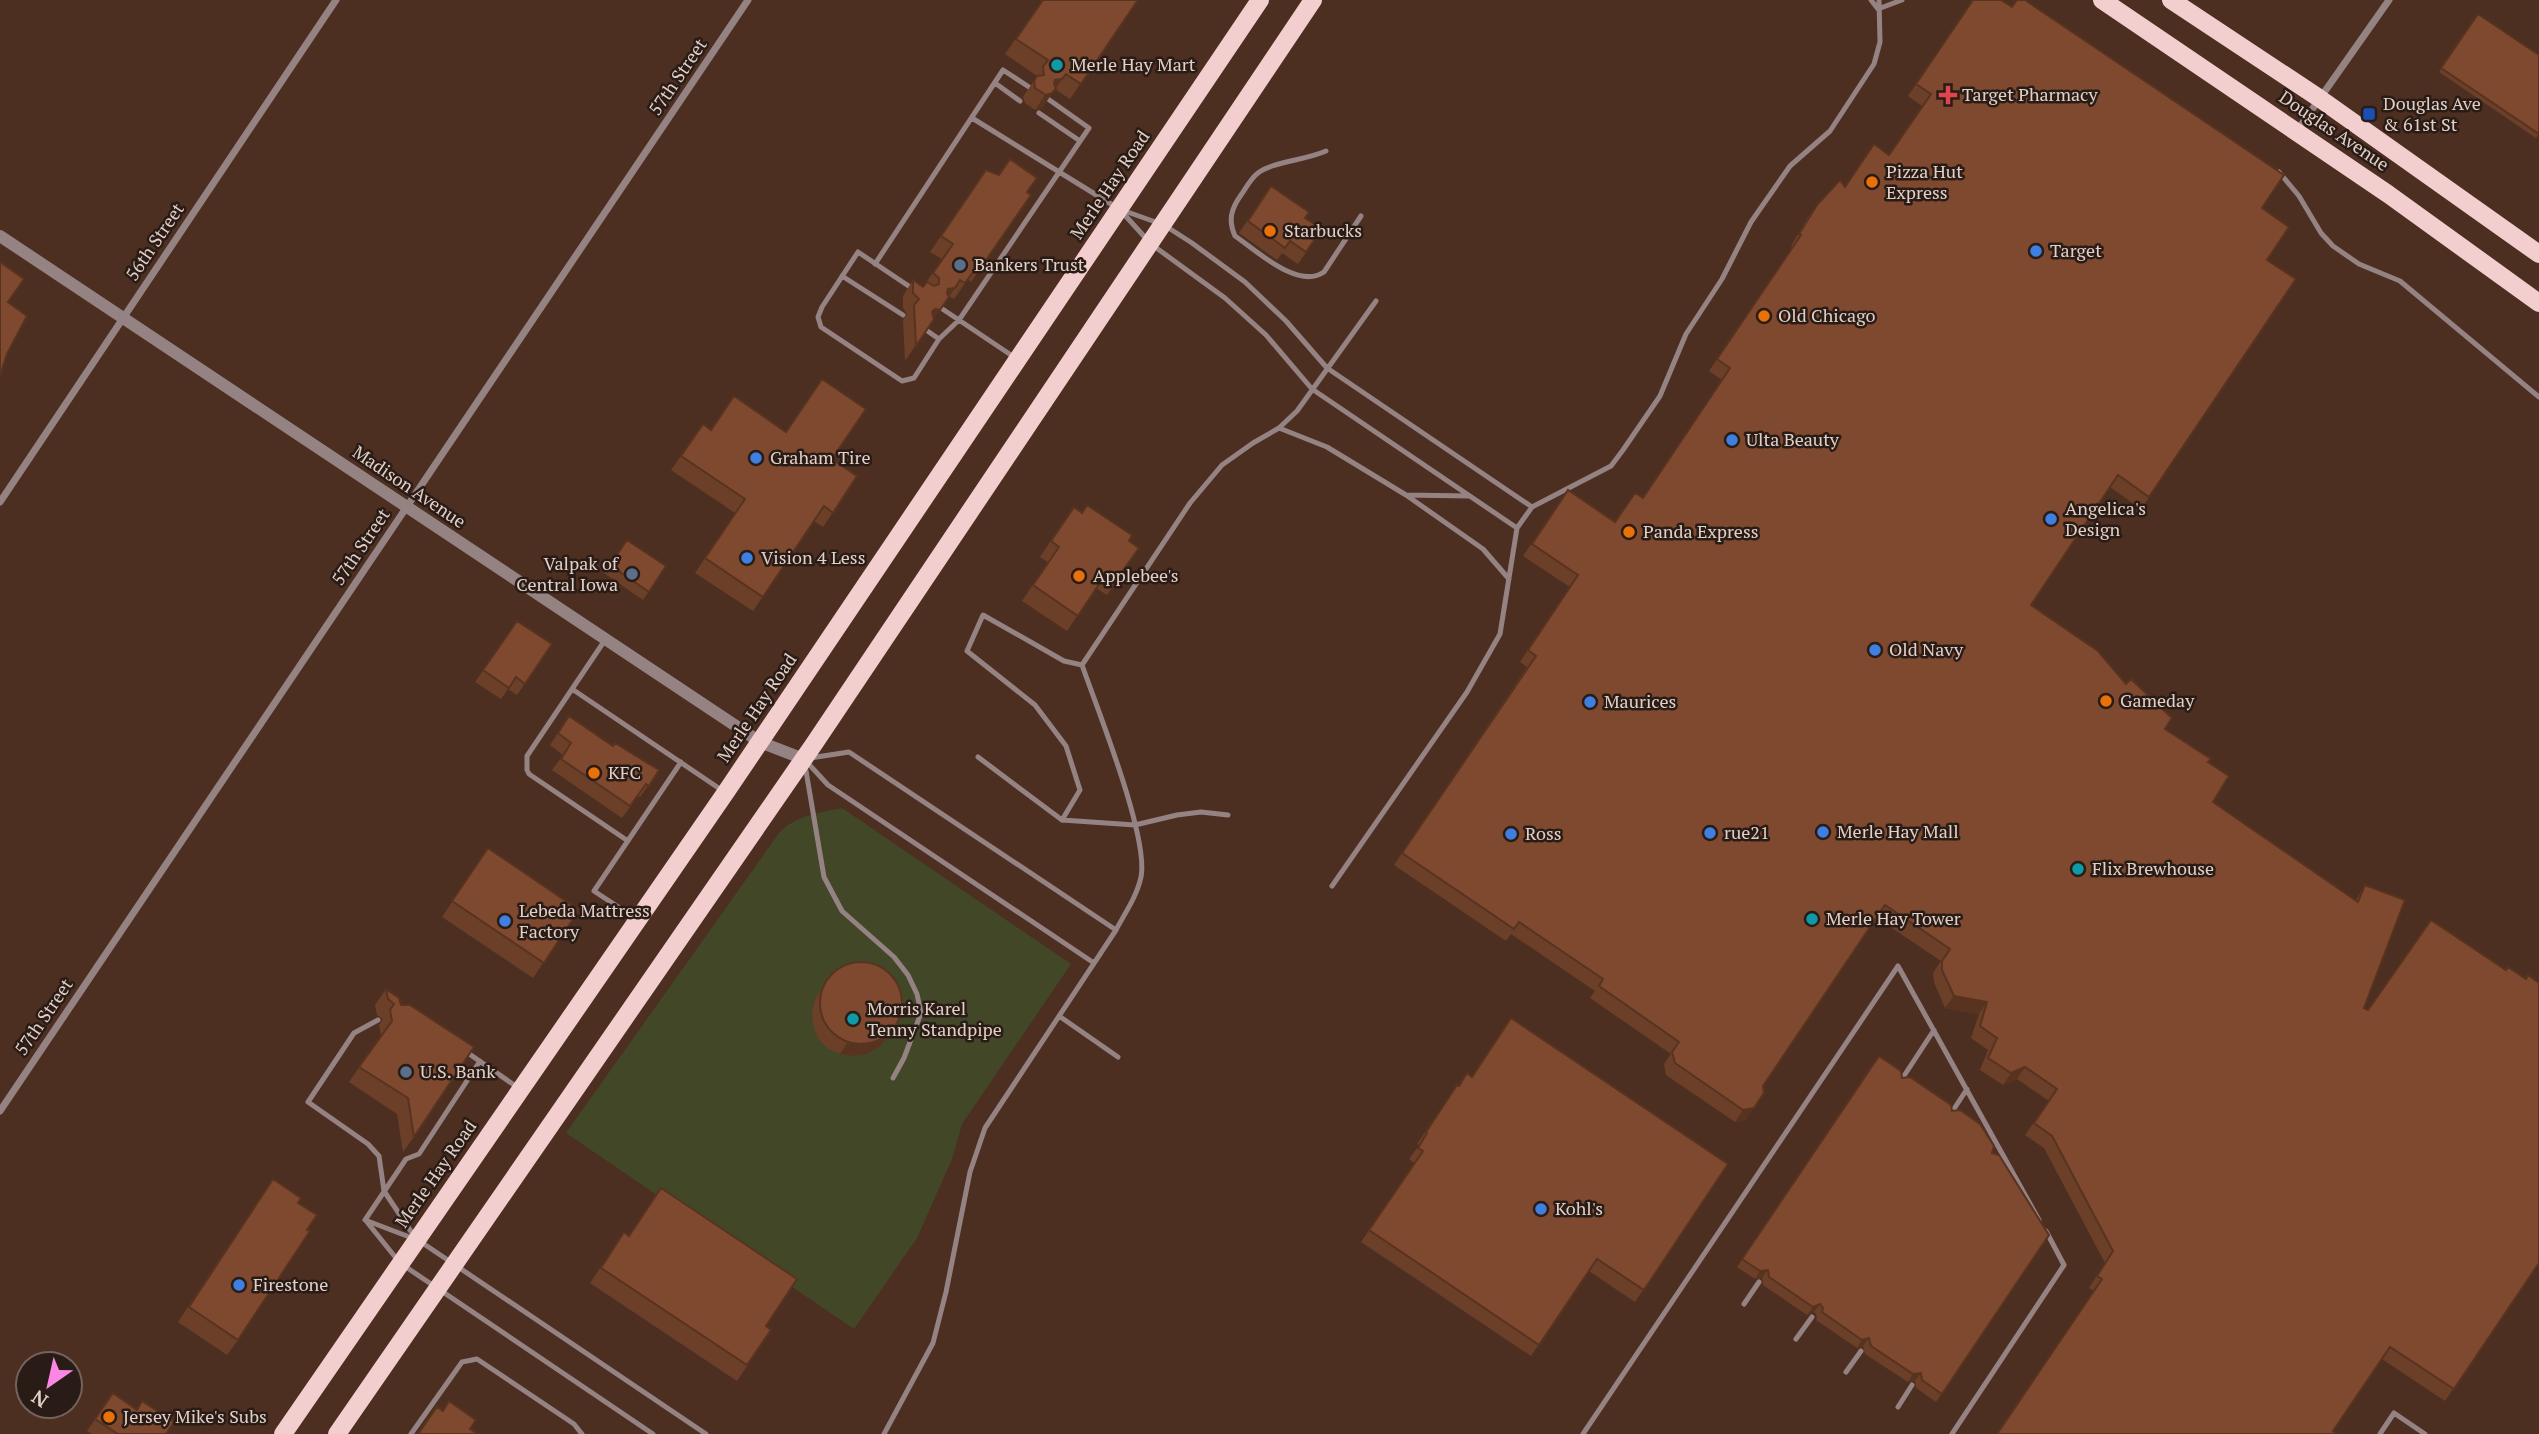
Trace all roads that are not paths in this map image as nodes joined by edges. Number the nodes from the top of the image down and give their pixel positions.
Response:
1 (336, 0) edge
2 (748, 0) edge
3 (1260, 0) edge
4 (1313, 0) edge
5 (1871, 0) edge
6 (1879, 0) edge
7 (1902, 0) edge
8 (2102, 0) edge
9 (2171, 0) edge
10 (2389, 0) edge
11 (1878, 9) junction
12 (995, 83) junction
13 (1030, 87) dead end
14 (2319, 98) junction
15 (1048, 99) edge
16 (1020, 100) dead end
17 (1038, 113) edge
18 (972, 118) junction
19 (2297, 131) junction
20 (1080, 141) junction
21 (1326, 151) dead end
22 (2271, 166) edge
23 (1060, 173) junction
24 (1119, 209) junction
25 (1361, 216) dead end
26 (1164, 225) junction
27 (0, 236) edge
28 (1151, 244) junction
29 (2539, 254) edge
30 (875, 264) junction
31 (842, 276) junction
32 (924, 296) edge
33 (1376, 301) dead end
34 (2539, 303) edge
35 (941, 308) edge
36 (903, 315) dead end
37 (123, 318) junction
38 (959, 320) junction
39 (926, 330) edge
40 (939, 339) junction
41 (1017, 359) junction
42 (1327, 368) junction
43 (1312, 389) junction
44 (2539, 397) edge
45 (1279, 428) junction
46 (1406, 495) junction
47 (1470, 496) junction
48 (0, 502) edge
49 (407, 507) junction
50 (1532, 507) junction
51 (1517, 528) junction
52 (1509, 579) junction
53 (606, 639) junction
54 (1082, 664) junction
55 (572, 689) junction
56 (760, 742) junction
57 (978, 757) dead end
58 (804, 759) junction
59 (681, 762) junction
60 (726, 792) junction
61 (1228, 815) dead end
62 (1062, 820) junction
63 (1135, 825) junction
64 (628, 841) junction
65 (1332, 886) dead end
66 (638, 920) junction
67 (1116, 930) junction
68 (1094, 962) junction
69 (1059, 1016) junction
70 (378, 1020) dead end
71 (1934, 1030) junction
72 (457, 1046) edge
73 (1118, 1057) dead end
74 (480, 1061) junction
75 (893, 1078) dead end
76 (1900, 1082) edge
77 (520, 1089) junction
78 (1967, 1089) junction
79 (0, 1111) edge
80 (1950, 1115) edge
81 (2002, 1153) junction
82 (1991, 1158) edge
83 (384, 1191) junction
84 (2034, 1211) junction
85 (2026, 1215) edge
86 (365, 1220) junction
87 (416, 1239) junction
88 (400, 1263) junction
89 (454, 1265) junction
90 (1759, 1282) edge
91 (437, 1289) junction
92 (1744, 1304) dead end
93 (1812, 1317) edge
94 (1796, 1339) dead end
95 (1861, 1351) edge
96 (1846, 1372) dead end
97 (1912, 1385) edge
98 (1898, 1407) dead end
99 (283, 1434) edge
100 (337, 1434) edge
101 (411, 1434) edge
102 (582, 1434) edge
103 (653, 1434) edge
104 (706, 1434) edge
105 (884, 1434) edge
106 (1583, 1434) edge
107 (1952, 1434) edge
108 (2380, 1434) edge
109 (2425, 1434) edge

1 - 37 street, 56th Street
2 - 49 street, 57th Street
3 - 24 main road, Merle Hay Road
4 - 26 main road
5 - 11 lane
6 - 11 lane
7 - 11 lane
8 - 19 main road, Douglas Avenue
9 - 14 main road, Douglas Avenue
10 - 14 street
11 - 50 lane
12 - 13 lane
12 - 16 lane
12 - 18 lane
14 - 19 street
14 - 29 main road, Douglas Avenue
15 - 20 lane
17 - 20 lane
18 - 23 lane
18 - 30 lane
19 - 34 main road, Douglas Avenue
20 - 23 lane
21 - 25 lane
22 - 44 lane
23 - 24 lane
23 - 38 lane
24 - 26 lane
24 - 28 lane
24 - 41 main road, Merle Hay Road
26 - 28 main road
26 - 42 lane
27 - 37 street, Madison Avenue
28 - 43 lane
28 - 58 main road
30 - 31 lane
30 - 32 lane
31 - 36 lane
31 - 40 lane
33 - 42 lane
35 - 38 lane
37 - 48 street, 56th Street
37 - 49 street, Madison Avenue
38 - 40 lane
38 - 41 lane
39 - 40 lane
41 - 56 main road, Merle Hay Road
42 - 43 lane
42 - 50 lane
43 - 45 lane
43 - 47 lane
45 - 46 lane
45 - 54 lane
46 - 47 lane
46 - 52 lane
47 - 51 lane
49 - 53 street, Madison Avenue
49 - 79 street, 57th Street
50 - 51 lane
51 - 52 lane
52 - 65 lane
53 - 55 lane
53 - 56 street, Madison Avenue
54 - 62 lane
54 - 63 lane
55 - 59 lane
55 - 64 lane
56 - 58 street, Madison Avenue
56 - 60 main road, Merle Hay Road
57 - 62 lane
58 - 67 lane
58 - 68 lane
58 - 75 lane
58 - 89 main road
59 - 60 lane
59 - 64 lane
60 - 66 main road, Merle Hay Road
61 - 63 lane
62 - 63 lane
63 - 67 lane
64 - 66 lane
66 - 77 main road, Merle Hay Road
67 - 68 lane
68 - 69 lane
69 - 73 lane
69 - 105 lane
70 - 83 lane
71 - 76 lane
71 - 78 lane
71 - 106 lane
72 - 74 lane
74 - 77 lane
74 - 83 lane
77 - 87 main road, Merle Hay Road
78 - 80 lane
78 - 81 lane
81 - 82 lane
81 - 84 lane
83 - 86 lane
83 - 87 lane
84 - 85 lane
84 - 107 lane
86 - 87 lane
86 - 88 lane
87 - 88 main road, Merle Hay Road
87 - 89 lane
88 - 91 lane
88 - 99 main road, Merle Hay Road
89 - 91 main road
89 - 104 lane
90 - 92 lane
91 - 100 main road
91 - 103 lane
93 - 94 lane
95 - 96 lane
97 - 98 lane
101 - 102 lane
108 - 109 lane

